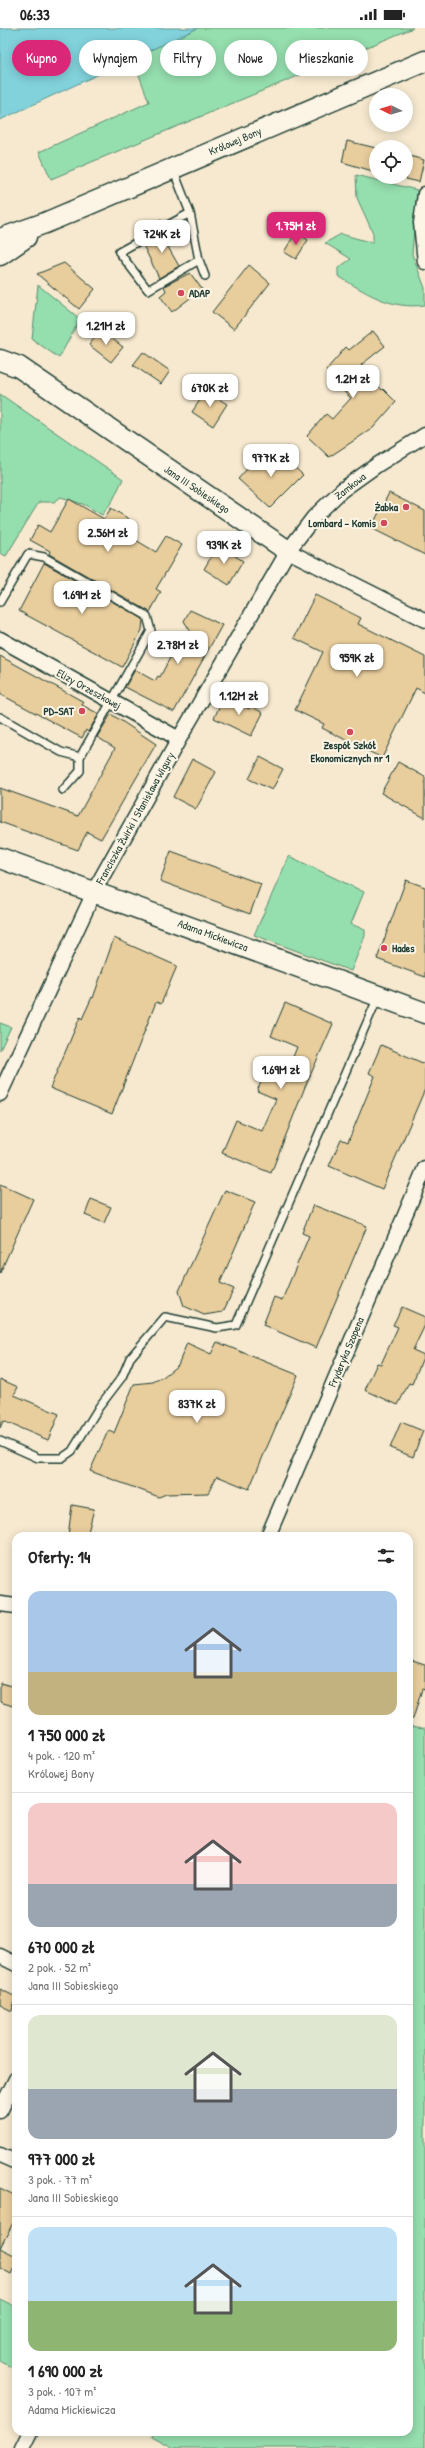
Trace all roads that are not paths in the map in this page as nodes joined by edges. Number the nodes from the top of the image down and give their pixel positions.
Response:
1 (425, 61) edge
2 (172, 167) junction
3 (425, 194) edge
4 (190, 213) junction
5 (45, 223) junction
6 (0, 239) edge
7 (0, 255) edge
8 (199, 260) junction
9 (425, 262) edge
10 (205, 276) dead end
11 (0, 346) edge
12 (0, 360) edge
13 (19, 367) junction
14 (425, 435) edge
15 (288, 551) junction
16 (0, 602) edge
17 (425, 620) edge
18 (0, 639) edge
19 (112, 702) junction
20 (0, 717) edge
21 (178, 739) junction
22 (80, 757) junction
23 (63, 790) dead end
24 (0, 858) edge
25 (94, 891) junction
26 (378, 996) junction
27 (425, 1014) edge
28 (0, 1094) edge
29 (425, 1168) edge
30 (0, 1441) edge
31 (270, 1532) edge
32 (0, 1604) edge
33 (12, 1606) edge
34 (0, 1956) edge
35 (12, 1962) edge
36 (12, 2087) edge
37 (0, 2112) edge
38 (0, 2155) edge
39 (12, 2160) edge
40 (28, 2436) edge
41 (22, 2448) edge

1 - 2 street, Królowej Bony
2 - 4 lane
2 - 5 street, Królowej Bony
3 - 9 street
4 - 8 lane
4 - 8 lane
5 - 6 street, Królowej Bony
5 - 7 street, Królowej Bony
8 - 10 lane
11 - 13 street, Jana III Sobieskiego
12 - 13 street, Jana III Sobieskiego
13 - 15 street, Jana III Sobieskiego
14 - 15 street, Zamkowa
15 - 17 street, Jana III Sobieskiego
15 - 21 street, Franciszka Żwirki i Stanisława Wigury
16 - 19 lane
18 - 19 street, Elizy Orzeszkowej
19 - 21 street, Elizy Orzeszkowej
19 - 22 lane
20 - 22 lane
21 - 25 street, Franciszka Żwirki i Stanisława Wigury
22 - 23 lane
24 - 25 street, Adama Mickiewicza
25 - 26 street, Adama Mickiewicza
25 - 28 street, Franciszka Żwirki i Stanisława Wigury
26 - 27 street, Adama Mickiewicza
26 - 30 lane
29 - 31 street, Fryderyka Szopena
32 - 33 street
34 - 35 street
36 - 37 street
38 - 39 street
40 - 41 street

